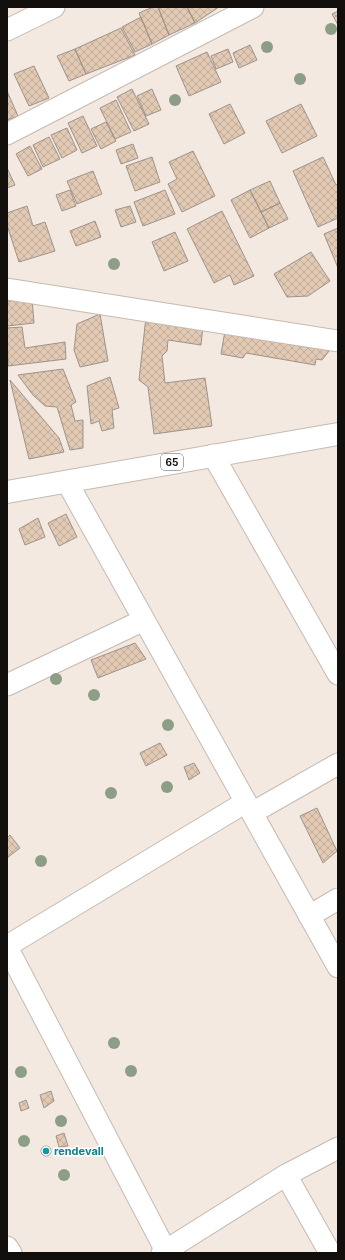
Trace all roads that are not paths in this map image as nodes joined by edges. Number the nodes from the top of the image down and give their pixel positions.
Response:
1 (54, 7) edge
2 (253, 7) edge
3 (7, 30) edge
4 (7, 134) edge
5 (7, 289) edge
6 (338, 341) edge
7 (338, 434) edge
8 (213, 455) junction
9 (67, 482) junction
10 (7, 492) edge
11 (144, 620) junction
12 (338, 674) edge
13 (7, 685) edge
14 (338, 764) edge
15 (249, 808) junction
16 (338, 899) edge
17 (309, 916) junction
18 (7, 946) edge
19 (338, 967) edge
20 (338, 1148) edge
21 (286, 1175) junction
22 (7, 1247) edge
23 (165, 1252) edge
24 (11, 1253) edge
25 (330, 1253) edge

1 - 3 street
2 - 4 street
5 - 6 street
7 - 8 main road, 65
8 - 9 main road, 65
8 - 12 street
9 - 10 main road, 65
9 - 11 street
11 - 13 street
11 - 15 street
14 - 15 street
15 - 17 street
15 - 18 street
16 - 17 street
17 - 19 street
18 - 23 street
20 - 21 street
21 - 23 street
21 - 25 street
22 - 24 street

